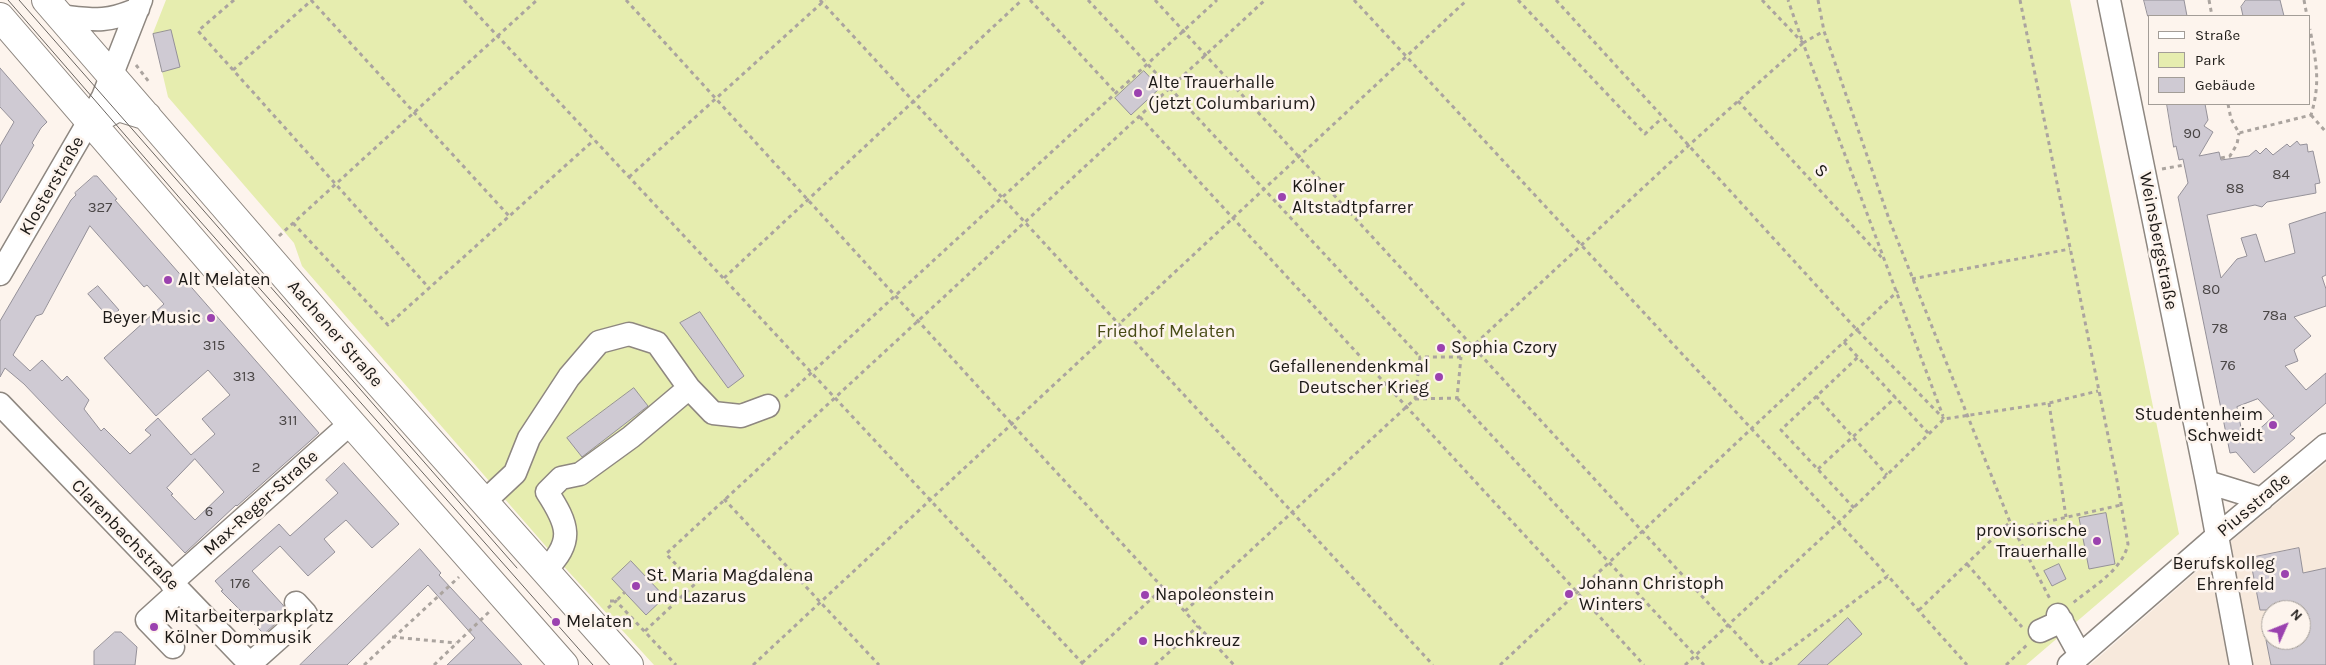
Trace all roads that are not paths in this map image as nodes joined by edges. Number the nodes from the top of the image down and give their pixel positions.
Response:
1 (2110, 0) edge
2 (140, 4) edge
3 (53, 8) edge
4 (0, 17) edge
5 (113, 76) junction
6 (147, 116) junction
7 (89, 123) junction
8 (0, 274) edge
9 (689, 388) junction
10 (0, 404) edge
11 (768, 406) road end
12 (352, 422) junction
13 (2326, 445) edge
14 (2207, 482) junction
15 (2262, 499) junction
16 (484, 502) junction
17 (2216, 536) junction
18 (545, 570) junction
19 (175, 587) junction
20 (296, 602) dead end
21 (2032, 633) road end
22 (173, 647) dead end
23 (2075, 660) edge
24 (251, 664) edge
25 (564, 665) edge
26 (629, 665) edge
27 (2241, 665) edge

1 - 14 street, Weinsbergstraße
2 - 3 street
2 - 5 street, Klosterstraße
3 - 5 main road, Aachener Straße
4 - 7 main road
5 - 6 main road, Aachener Straße
5 - 7 street, Klosterstraße
6 - 7 main road
6 - 16 main road, Aachener Straße
7 - 8 street, Klosterstraße
7 - 12 main road
9 - 11 street
9 - 16 street
9 - 18 street
10 - 19 street, Clarenbachstraße
12 - 19 street, Max-Reger-Straße
12 - 25 main road
13 - 15 street, Piusstraße
14 - 15 street
14 - 17 street, Weinsbergstraße
15 - 17 street, Piusstraße
16 - 18 main road, Aachener Straße
17 - 23 street, Piusstraße
17 - 27 street, Weinsbergstraße
18 - 26 main road, Aachener Straße
19 - 22 street, Max-Reger-Straße
19 - 24 street, Clarenbachstraße
20 - 24 street
21 - 23 street

